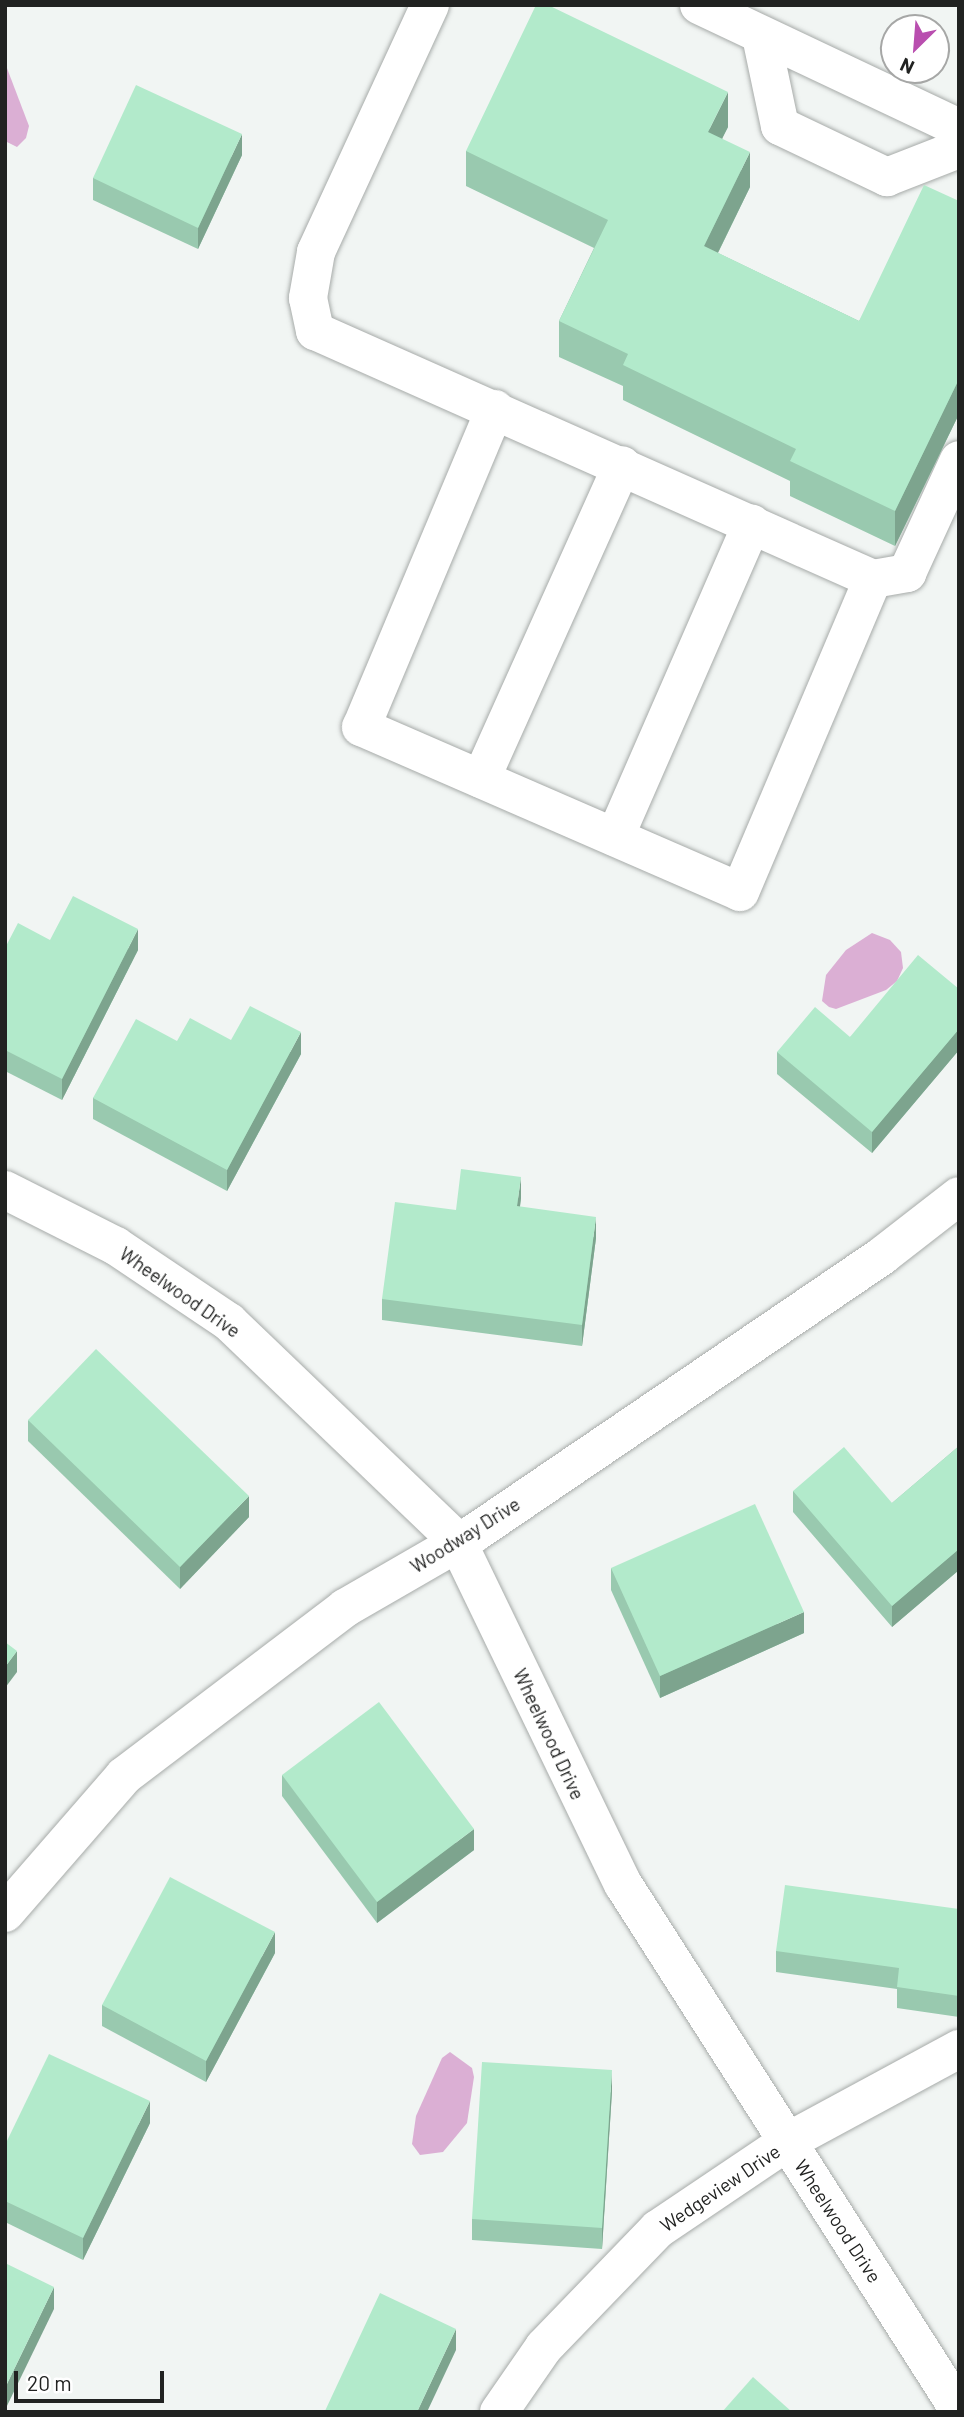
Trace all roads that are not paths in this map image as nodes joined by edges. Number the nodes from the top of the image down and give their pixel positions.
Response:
1 (430, 5) edge
2 (699, 5) edge
3 (761, 36) junction
4 (959, 128) edge
5 (959, 149) edge
6 (495, 409) junction
7 (959, 460) edge
8 (622, 465) junction
9 (752, 524) junction
10 (873, 579) junction
11 (481, 779) junction
12 (615, 838) junction
13 (5, 1190) edge
14 (959, 1196) edge
15 (457, 1541) junction
16 (5, 1913) edge
17 (959, 2049) edge
18 (787, 2143) junction
19 (959, 2410) edge
20 (499, 2412) edge

1 - 6 street
2 - 3 street
3 - 4 street
3 - 5 street
6 - 8 street
6 - 11 street
7 - 10 street
8 - 9 street
8 - 11 street
9 - 10 street
9 - 12 street
10 - 12 street
11 - 12 street
13 - 15 street, Wheelwood Drive
14 - 15 street, Woodway Drive
15 - 16 street, Woodway Drive
15 - 18 street, Wheelwood Drive
17 - 18 street, Wedgeview Drive
18 - 19 street, Wheelwood Drive
18 - 20 street, Wedgeview Drive

